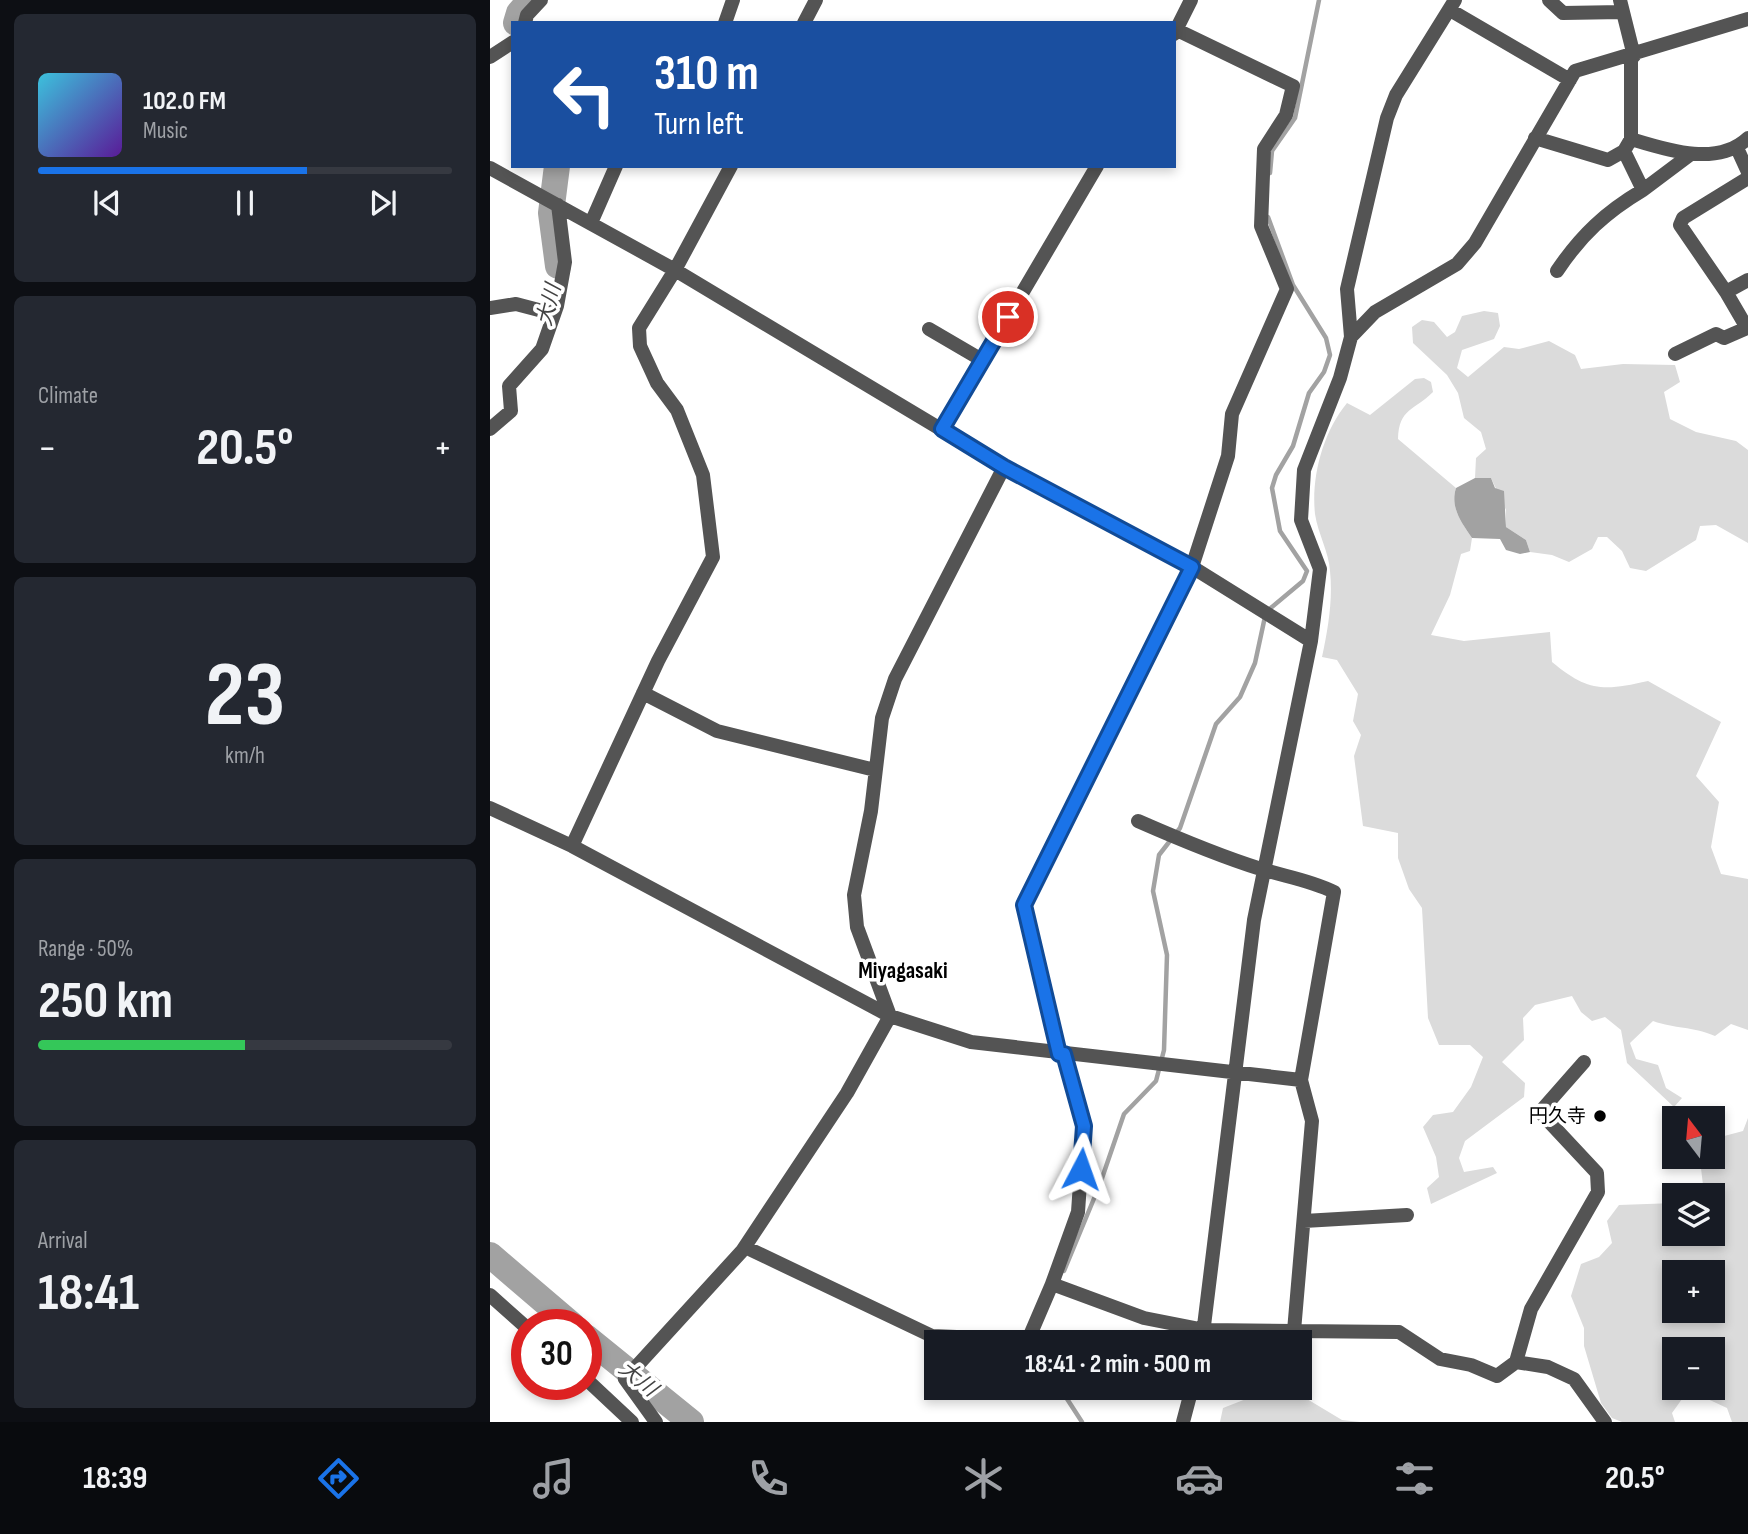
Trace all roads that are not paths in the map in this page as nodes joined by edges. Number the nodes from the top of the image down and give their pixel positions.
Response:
1 (541, 0) edge
2 (733, 0) edge
3 (816, 0) edge
4 (1191, 0) edge
5 (1549, 0) edge
6 (1452, 5) edge
7 (1621, 6) edge
8 (1748, 19) edge
9 (526, 21) edge
10 (726, 21) edge
11 (805, 21) edge
12 (1176, 32) edge
13 (511, 43) edge
14 (1633, 56) junction
15 (490, 57) edge
16 (1570, 80) junction
17 (1535, 138) junction
18 (1748, 138) edge
19 (1627, 145) junction
20 (1737, 148) junction
21 (1691, 154) junction
22 (490, 164) edge
23 (615, 168) edge
24 (730, 168) edge
25 (1096, 168) edge
26 (1748, 172) edge
27 (1748, 178) edge
28 (1643, 190) junction
29 (558, 205) junction
30 (591, 223) junction
31 (676, 270) junction
32 (1557, 271) dead end
33 (1748, 280) edge
34 (1726, 292) junction
35 (490, 308) edge
36 (554, 314) junction
37 (929, 329) dead end
38 (1351, 337) junction
39 (1675, 354) dead end
40 (982, 360) junction
41 (490, 429) edge
42 (942, 429) junction
43 (1004, 467) junction
44 (1192, 567) junction
45 (1311, 641) junction
46 (643, 693) junction
47 (875, 770) junction
48 (490, 808) edge
49 (1138, 821) dead end
50 (572, 846) junction
51 (1264, 870) junction
52 (890, 1016) junction
53 (1061, 1054) junction
54 (1584, 1062) dead end
55 (1235, 1071) junction
56 (1301, 1080) junction
57 (1407, 1215) dead end
58 (1304, 1221) junction
59 (745, 1247) junction
60 (1052, 1284) junction
61 (490, 1295) edge
62 (511, 1314) edge
63 (1184, 1330) edge
64 (1205, 1330) edge
65 (1294, 1330) edge
66 (1312, 1331) edge
67 (1516, 1362) junction
68 (602, 1394) edge
69 (1189, 1400) edge
70 (632, 1422) edge
71 (656, 1422) edge
72 (1183, 1422) edge
73 (1605, 1422) edge

1 - 9 street
2 - 10 street
3 - 11 street
4 - 12 street
5 - 7 street
6 - 16 street
6 - 38 street
7 - 14 street
8 - 14 street
12 - 44 street
13 - 15 street
14 - 16 street
14 - 19 street
16 - 17 street
17 - 19 street
17 - 38 street
18 - 20 street
19 - 21 street
19 - 28 street
20 - 21 street
20 - 26 street
21 - 28 street
22 - 29 street
23 - 30 street
24 - 31 street
25 - 40 street
27 - 34 street
28 - 32 street
29 - 30 street
29 - 36 street
30 - 31 street
31 - 42 street
31 - 46 street
33 - 34 street
34 - 39 street
35 - 36 street
36 - 41 street
37 - 40 street
38 - 45 street
40 - 42 street
42 - 43 street
43 - 44 street
43 - 47 street
44 - 45 street
44 - 53 street
45 - 51 street
46 - 47 street
46 - 50 street
47 - 52 street
48 - 50 street
49 - 51 street
50 - 52 street
51 - 55 street
51 - 56 street
52 - 53 street
52 - 59 street
53 - 55 street
53 - 60 street
54 - 67 street
55 - 56 street
55 - 64 street
56 - 58 street
57 - 58 street
58 - 65 street
59 - 60 street
59 - 71 street
60 - 63 street
61 - 62 street
66 - 67 street
67 - 73 street
68 - 70 street
69 - 72 street

